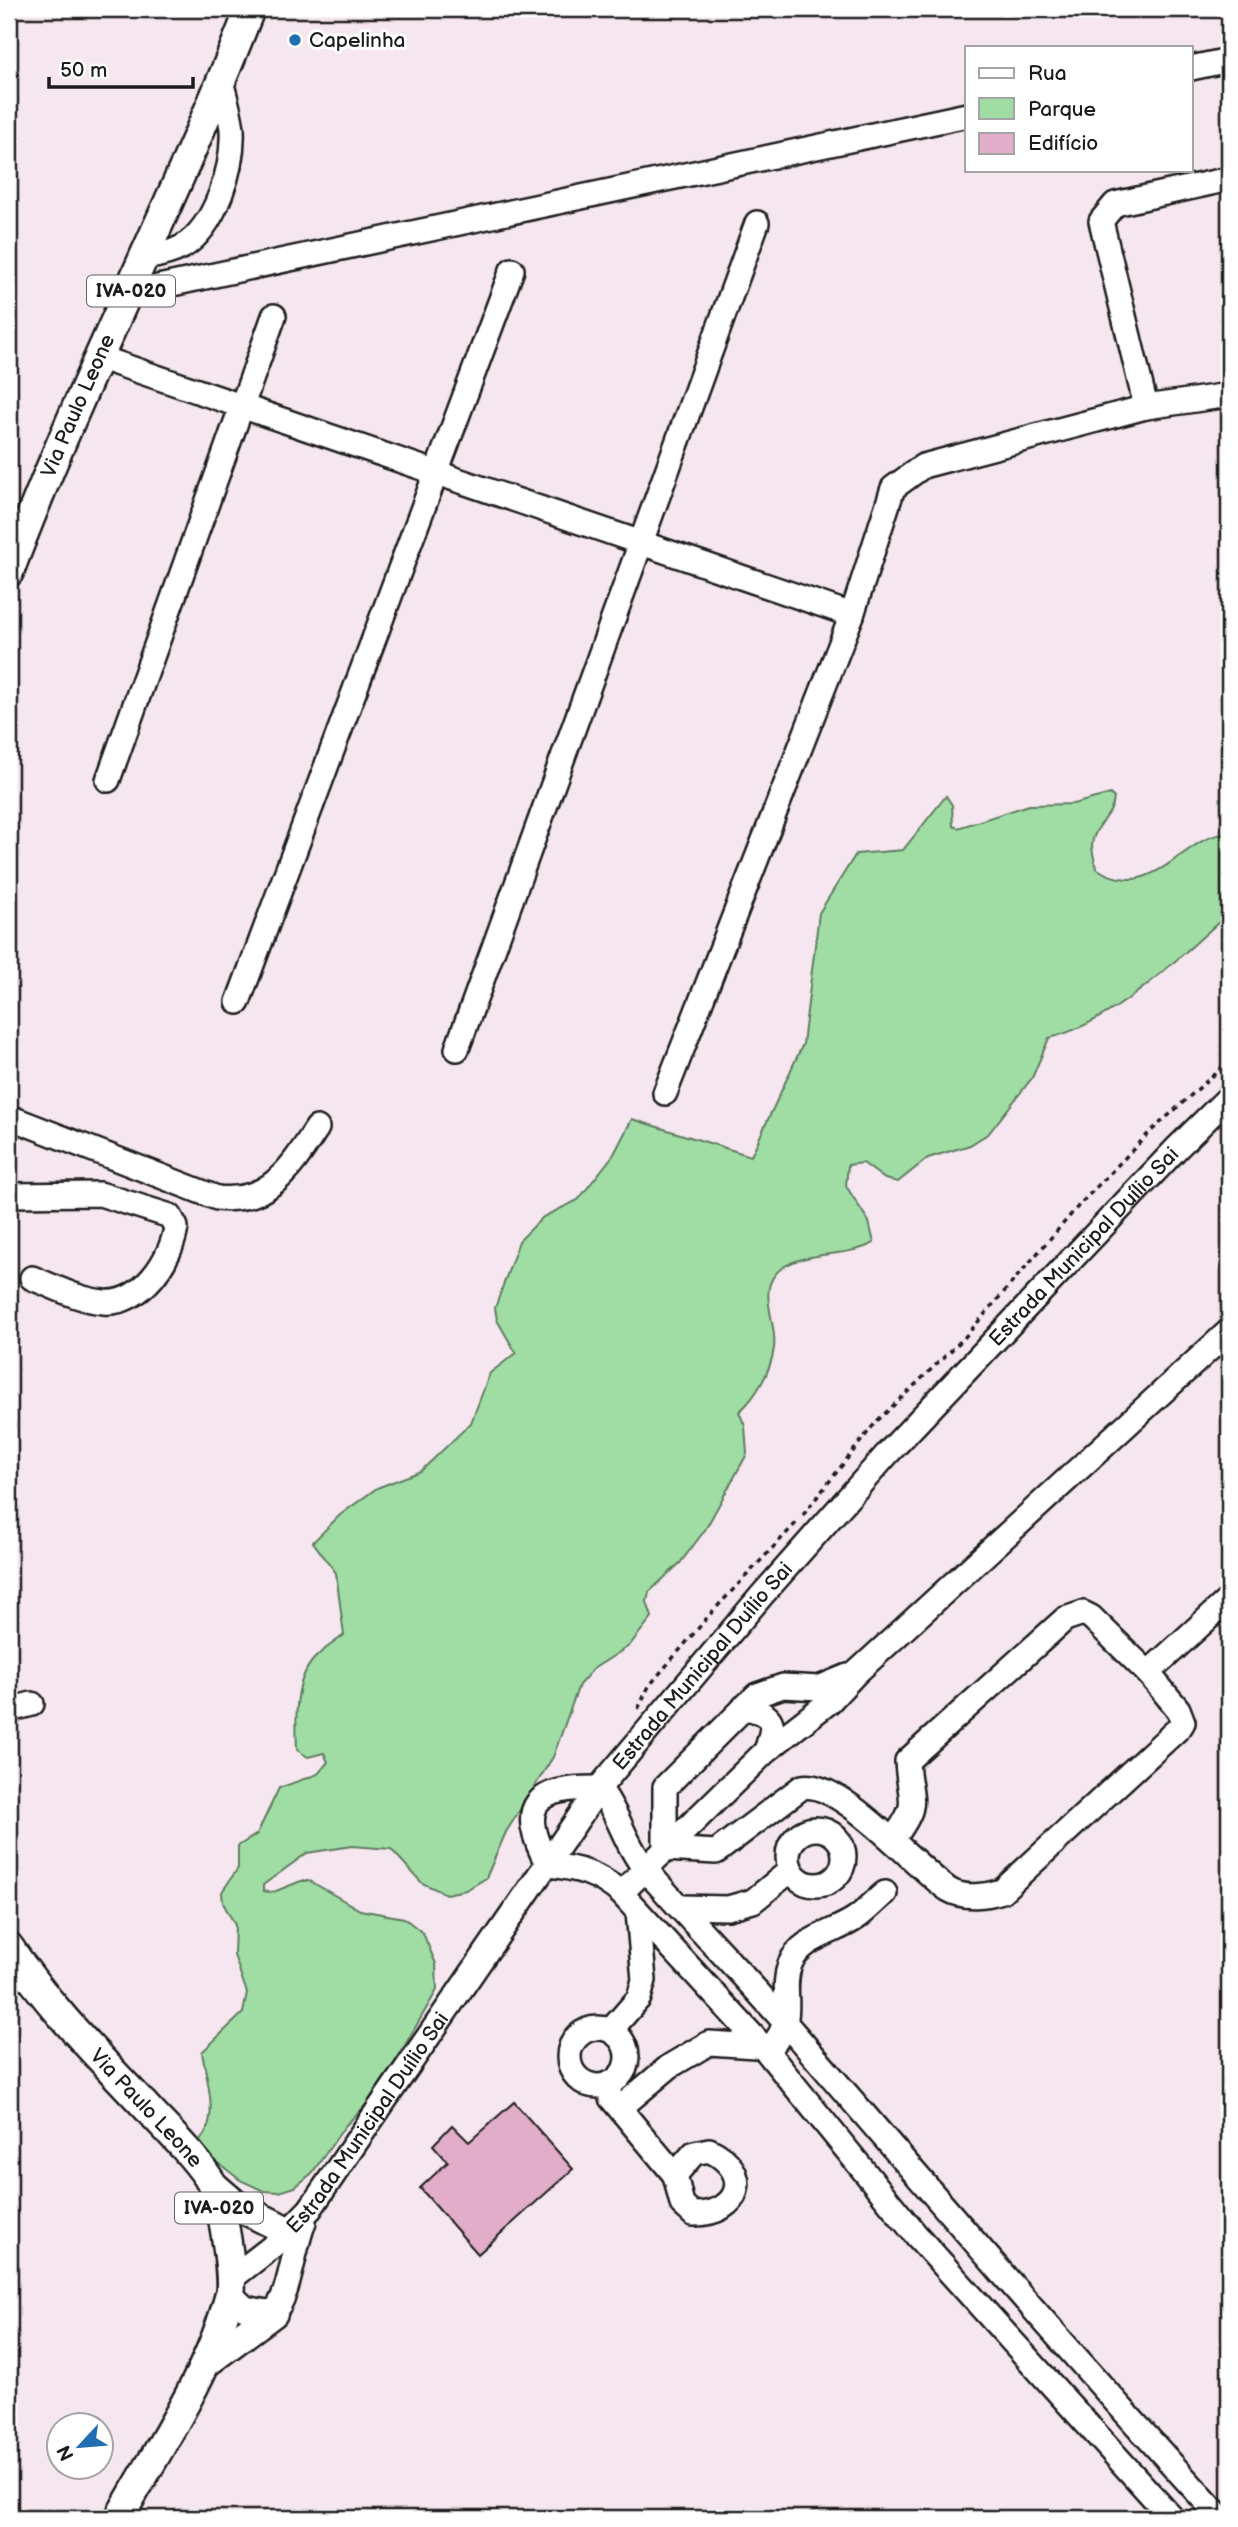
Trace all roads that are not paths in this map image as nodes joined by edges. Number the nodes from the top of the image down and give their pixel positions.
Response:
1 (250, 9) edge
2 (1229, 60) edge
3 (1192, 68) edge
4 (222, 81) junction
5 (965, 115) edge
6 (1229, 179) edge
7 (757, 223) dead end
8 (145, 258) junction
9 (512, 270) dead end
10 (130, 293) junction
11 (274, 316) dead end
12 (98, 357) junction
13 (1229, 395) edge
14 (240, 406) junction
15 (1146, 407) junction
16 (437, 473) junction
17 (641, 543) junction
18 (9, 572) edge
19 (852, 615) junction
20 (108, 780) dead end
21 (238, 1002) dead end
22 (457, 1049) dead end
23 (665, 1093) dead end
24 (1229, 1097) edge
25 (9, 1117) edge
26 (317, 1128) dead end
27 (9, 1195) edge
28 (32, 1278) dead end
29 (1229, 1331) edge
30 (1229, 1599) edge
31 (856, 1673) junction
32 (1148, 1673) junction
33 (32, 1704) dead end
34 (744, 1707) junction
35 (9, 1710) edge
36 (766, 1751) junction
37 (599, 1788) junction
38 (663, 1813) junction
39 (701, 1815) junction
40 (893, 1839) junction
41 (665, 1849) junction
42 (548, 1865) junction
43 (645, 1868) junction
44 (791, 1870) dead end
45 (621, 1893) junction
46 (885, 1893) dead end
47 (681, 1907) junction
48 (638, 1912) junction
49 (11, 1953) edge
50 (785, 2023) junction
51 (611, 2031) junction
52 (764, 2048) junction
53 (599, 2087) junction
54 (620, 2108) junction
55 (675, 2175) dead end
56 (215, 2187) junction
57 (310, 2209) junction
58 (288, 2231) junction
59 (258, 2260) junction
60 (286, 2281) junction
61 (231, 2286) junction
62 (273, 2313) junction
63 (1038, 2316) junction
64 (999, 2326) junction
65 (206, 2362) junction
66 (1094, 2380) junction
67 (1056, 2390) junction
68 (120, 2518) edge
69 (1172, 2518) edge
70 (1221, 2518) edge

1 - 4 main road, Via Paulo Leone / IVA-020
2 - 3 street
4 - 8 main road, Via Paulo Leone / IVA-020
4 - 8 street
5 - 10 street
6 - 15 street
7 - 17 street
8 - 10 main road, Via Paulo Leone / IVA-020
9 - 16 street
10 - 12 main road, Via Paulo Leone / IVA-020
11 - 14 street
12 - 14 street
12 - 18 main road, Via Paulo Leone / IVA-020
13 - 15 street
14 - 16 street
14 - 20 street
15 - 19 street
16 - 17 street
16 - 21 street
17 - 19 street
17 - 22 street
19 - 23 street
24 - 37 street, Estrada Municipal Duílio Sai
25 - 26 street
27 - 28 street
29 - 31 street
30 - 32 street
31 - 34 street
31 - 36 street
32 - 40 street
32 - 40 street
33 - 35 street
34 - 36 street
34 - 38 street
36 - 39 street
37 - 42 street, Estrada Municipal Duílio Sai
37 - 42 street
37 - 43 street
38 - 39 street
38 - 41 street
39 - 41 street
40 - 41 street
41 - 43 street
42 - 45 street
42 - 57 street, Estrada Municipal Duílio Sai
43 - 45 street
43 - 47 street
44 - 47 street
45 - 48 street
46 - 50 street
47 - 50 street
48 - 51 street
48 - 52 street
49 - 56 main road, Via Paulo Leone / IVA-020
50 - 52 street
50 - 63 street
51 - 53 street
51 - 53 street
52 - 54 street
52 - 64 street
53 - 54 street
54 - 55 street
56 - 58 main road
56 - 61 main road, Via Paulo Leone / IVA-020
57 - 58 street, Estrada Municipal Duílio Sai
57 - 60 street
58 - 59 street, Estrada Municipal Duílio Sai
59 - 60 street
59 - 61 street, Estrada Municipal Duílio Sai
60 - 62 street
61 - 62 street
61 - 65 main road
62 - 65 main road
63 - 64 street
63 - 66 street
64 - 67 street
65 - 68 main road
66 - 67 street
66 - 70 street
67 - 69 street

